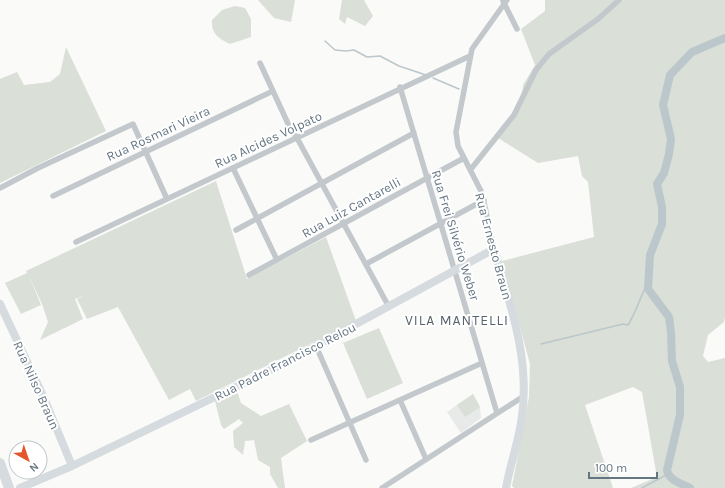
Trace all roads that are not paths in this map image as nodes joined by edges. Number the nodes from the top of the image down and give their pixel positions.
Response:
1 (619, 0) edge
2 (505, 1) edge
3 (517, 29) dead end
4 (470, 56) junction
5 (260, 64) dead end
6 (400, 87) junction
7 (272, 91) junction
8 (414, 133) junction
9 (297, 138) junction
10 (145, 152) junction
11 (464, 158) junction
12 (233, 168) junction
13 (471, 169) junction
14 (427, 178) junction
15 (322, 183) junction
16 (0, 188) edge
17 (53, 196) dead end
18 (167, 199) junction
19 (484, 200) junction
20 (257, 219) junction
21 (343, 224) junction
22 (441, 224) junction
23 (236, 230) dead end
24 (76, 242) dead end
25 (494, 249) junction
26 (276, 260) junction
27 (366, 264) junction
28 (456, 270) junction
29 (249, 274) dead end
30 (0, 304) edge
31 (389, 306) junction
32 (316, 346) junction
33 (482, 363) junction
34 (524, 396) junction
35 (400, 400) junction
36 (497, 413) junction
37 (349, 423) junction
38 (311, 440) dead end
39 (426, 459) junction
40 (366, 460) dead end
41 (0, 464) edge
42 (72, 466) junction
43 (0, 484) edge
44 (9, 488) edge
45 (20, 488) edge
46 (382, 488) edge
47 (506, 488) edge

1 - 13 street
2 - 3 street
2 - 4 street, Rua Ernesto Braun
4 - 6 street, Rua Alcides Volpato
4 - 11 street, Rua Ernesto Braun
5 - 7 street
6 - 8 street, Rua Frei Silvério Weber
6 - 9 street, Rua Alcides Volpato
7 - 9 street
7 - 10 street, Rua Rosmari Vieira
8 - 14 street, Rua Frei Silvério Weber
8 - 15 street
9 - 12 street, Rua Alcides Volpato
9 - 15 street
10 - 16 street
10 - 17 street, Rua Rosmari Vieira
10 - 18 street
11 - 13 street, Rua Ernesto Braun
11 - 14 street, Rua Luiz Cantarelli
12 - 18 street, Rua Alcides Volpato
12 - 20 street
13 - 19 street, Rua Ernesto Braun
14 - 21 street, Rua Luiz Cantarelli
14 - 22 street, Rua Frei Silvério Weber
15 - 20 street
15 - 21 street
18 - 24 street, Rua Alcides Volpato
19 - 22 street
19 - 25 street, Rua Ernesto Braun
20 - 23 street
20 - 26 street
21 - 26 street, Rua Luiz Cantarelli
21 - 27 street
22 - 27 street
22 - 28 street, Rua Frei Silvério Weber
25 - 28 street, Rua Padre Francisco Relou
25 - 34 street, Rua Ernesto Braun
26 - 29 street, Rua Luiz Cantarelli
27 - 31 street
28 - 31 street, Rua Padre Francisco Relou
28 - 33 street, Rua Frei Silvério Weber
30 - 42 street, Rua Nilso Braun
31 - 32 street, Rua Padre Francisco Relou
32 - 37 street
32 - 42 street, Rua Padre Francisco Relou
33 - 35 street
33 - 36 street, Rua Frei Silvério Weber
34 - 36 street
34 - 47 street, Rua Ernesto Braun
35 - 37 street
35 - 39 street
36 - 39 street
37 - 38 street
37 - 40 street
39 - 46 street
41 - 44 highway
42 - 45 street, Rua Padre Francisco Relou
43 - 44 highway

